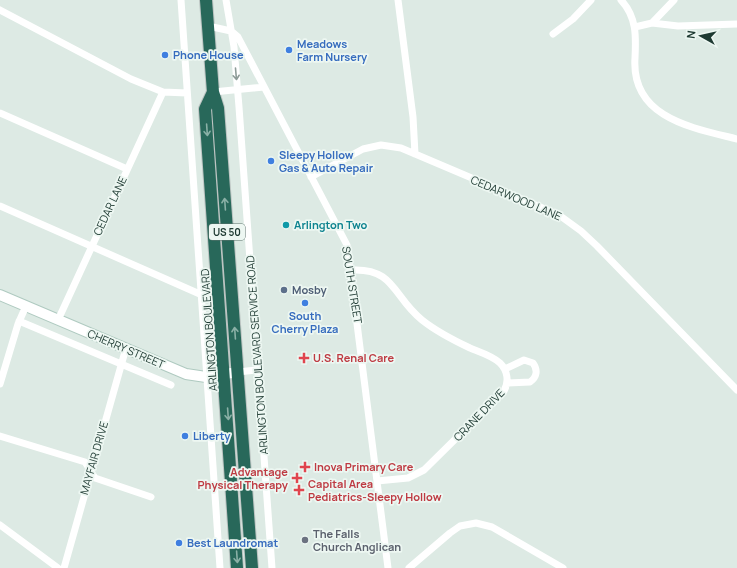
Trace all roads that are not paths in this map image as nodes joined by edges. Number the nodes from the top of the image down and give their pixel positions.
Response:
1 (180, 0) edge
2 (206, 0) edge
3 (226, 0) edge
4 (398, 0) edge
5 (591, 0) edge
6 (621, 0) edge
7 (674, 0) edge
8 (0, 10) edge
9 (652, 23) junction
10 (737, 24) edge
11 (208, 26) junction
12 (635, 27) junction
13 (231, 30) junction
14 (553, 34) dead end
15 (264, 87) junction
16 (238, 90) junction
17 (163, 92) junction
18 (213, 92) junction
19 (187, 93) junction
20 (0, 114) edge
21 (737, 139) edge
22 (415, 154) junction
23 (127, 169) junction
24 (311, 177) junction
25 (0, 206) edge
26 (92, 246) junction
27 (352, 270) junction
28 (0, 294) edge
29 (202, 295) junction
30 (26, 306) junction
31 (58, 320) junction
32 (19, 321) junction
33 (126, 348) junction
34 (121, 364) junction
35 (505, 369) junction
36 (257, 370) junction
37 (238, 372) junction
38 (225, 375) junction
39 (206, 377) junction
40 (507, 383) junction
41 (0, 384) edge
42 (171, 385) dead end
43 (737, 390) edge
44 (0, 436) edge
45 (90, 470) junction
46 (377, 481) junction
47 (151, 497) dead end
48 (0, 525) edge
49 (58, 568) edge
50 (64, 568) edge
51 (220, 568) edge
52 (237, 568) edge
53 (252, 568) edge
54 (272, 568) edge
55 (388, 568) edge
56 (409, 568) edge
57 (563, 568) edge

1 - 19 street
2 - 11 highway, ARLINGTON BOULEVARD / US 50
3 - 13 street, ARLINGTON BOULEVARD SERVICE ROAD
4 - 22 street
5 - 14 street
6 - 12 street
7 - 9 street
8 - 17 street
9 - 10 street
9 - 12 street
11 - 13 street
11 - 18 highway, ARLINGTON BOULEVARD / US 50
12 - 21 street
13 - 15 street, SOUTH STREET
13 -> 16 street, ARLINGTON BOULEVARD SERVICE ROAD
15 - 16 street
15 - 24 street, SOUTH STREET
16 - 18 street
16 - 36 street, ARLINGTON BOULEVARD SERVICE ROAD
17 - 19 street
17 - 23 street, CEDAR LANE
37 -> 18 highway, ARLINGTON BOULEVARD / US 50
18 -> 38 highway, ARLINGTON BOULEVARD / US 50
19 - 29 street
20 - 23 street
22 - 24 street, CEDARWOOD LANE
22 - 43 street, CEDARWOOD LANE
23 - 26 street, CEDAR LANE
24 - 27 street, SOUTH STREET
25 - 26 street
26 - 29 street
26 - 31 street, CEDAR LANE
27 - 35 street
27 - 46 street, SOUTH STREET
28 - 30 street, CHERRY STREET
29 - 39 street
30 - 31 street, CHERRY STREET
30 - 32 street
31 - 33 street, CHERRY STREET
32 - 34 street, CHERRY STREET
32 - 41 street
33 - 34 street, MAYFAIR DRIVE
33 - 39 street, CHERRY STREET
34 - 42 street, CHERRY STREET
34 - 45 street, MAYFAIR DRIVE
35 - 40 street, CRANE DRIVE
35 - 40 street
36 - 37 street, CHERRY STREET
36 - 54 street, ARLINGTON BOULEVARD SERVICE ROAD
37 - 38 street, CHERRY STREET
37 - 53 highway, ARLINGTON BOULEVARD / US 50
38 - 39 street, CHERRY STREET
38 -> 52 highway, ARLINGTON BOULEVARD / US 50
39 - 51 street
40 - 46 street, CRANE DRIVE
44 - 45 street
45 - 47 street
45 - 50 street, MAYFAIR DRIVE
46 - 55 street, SOUTH STREET
48 - 49 street
56 - 57 street

